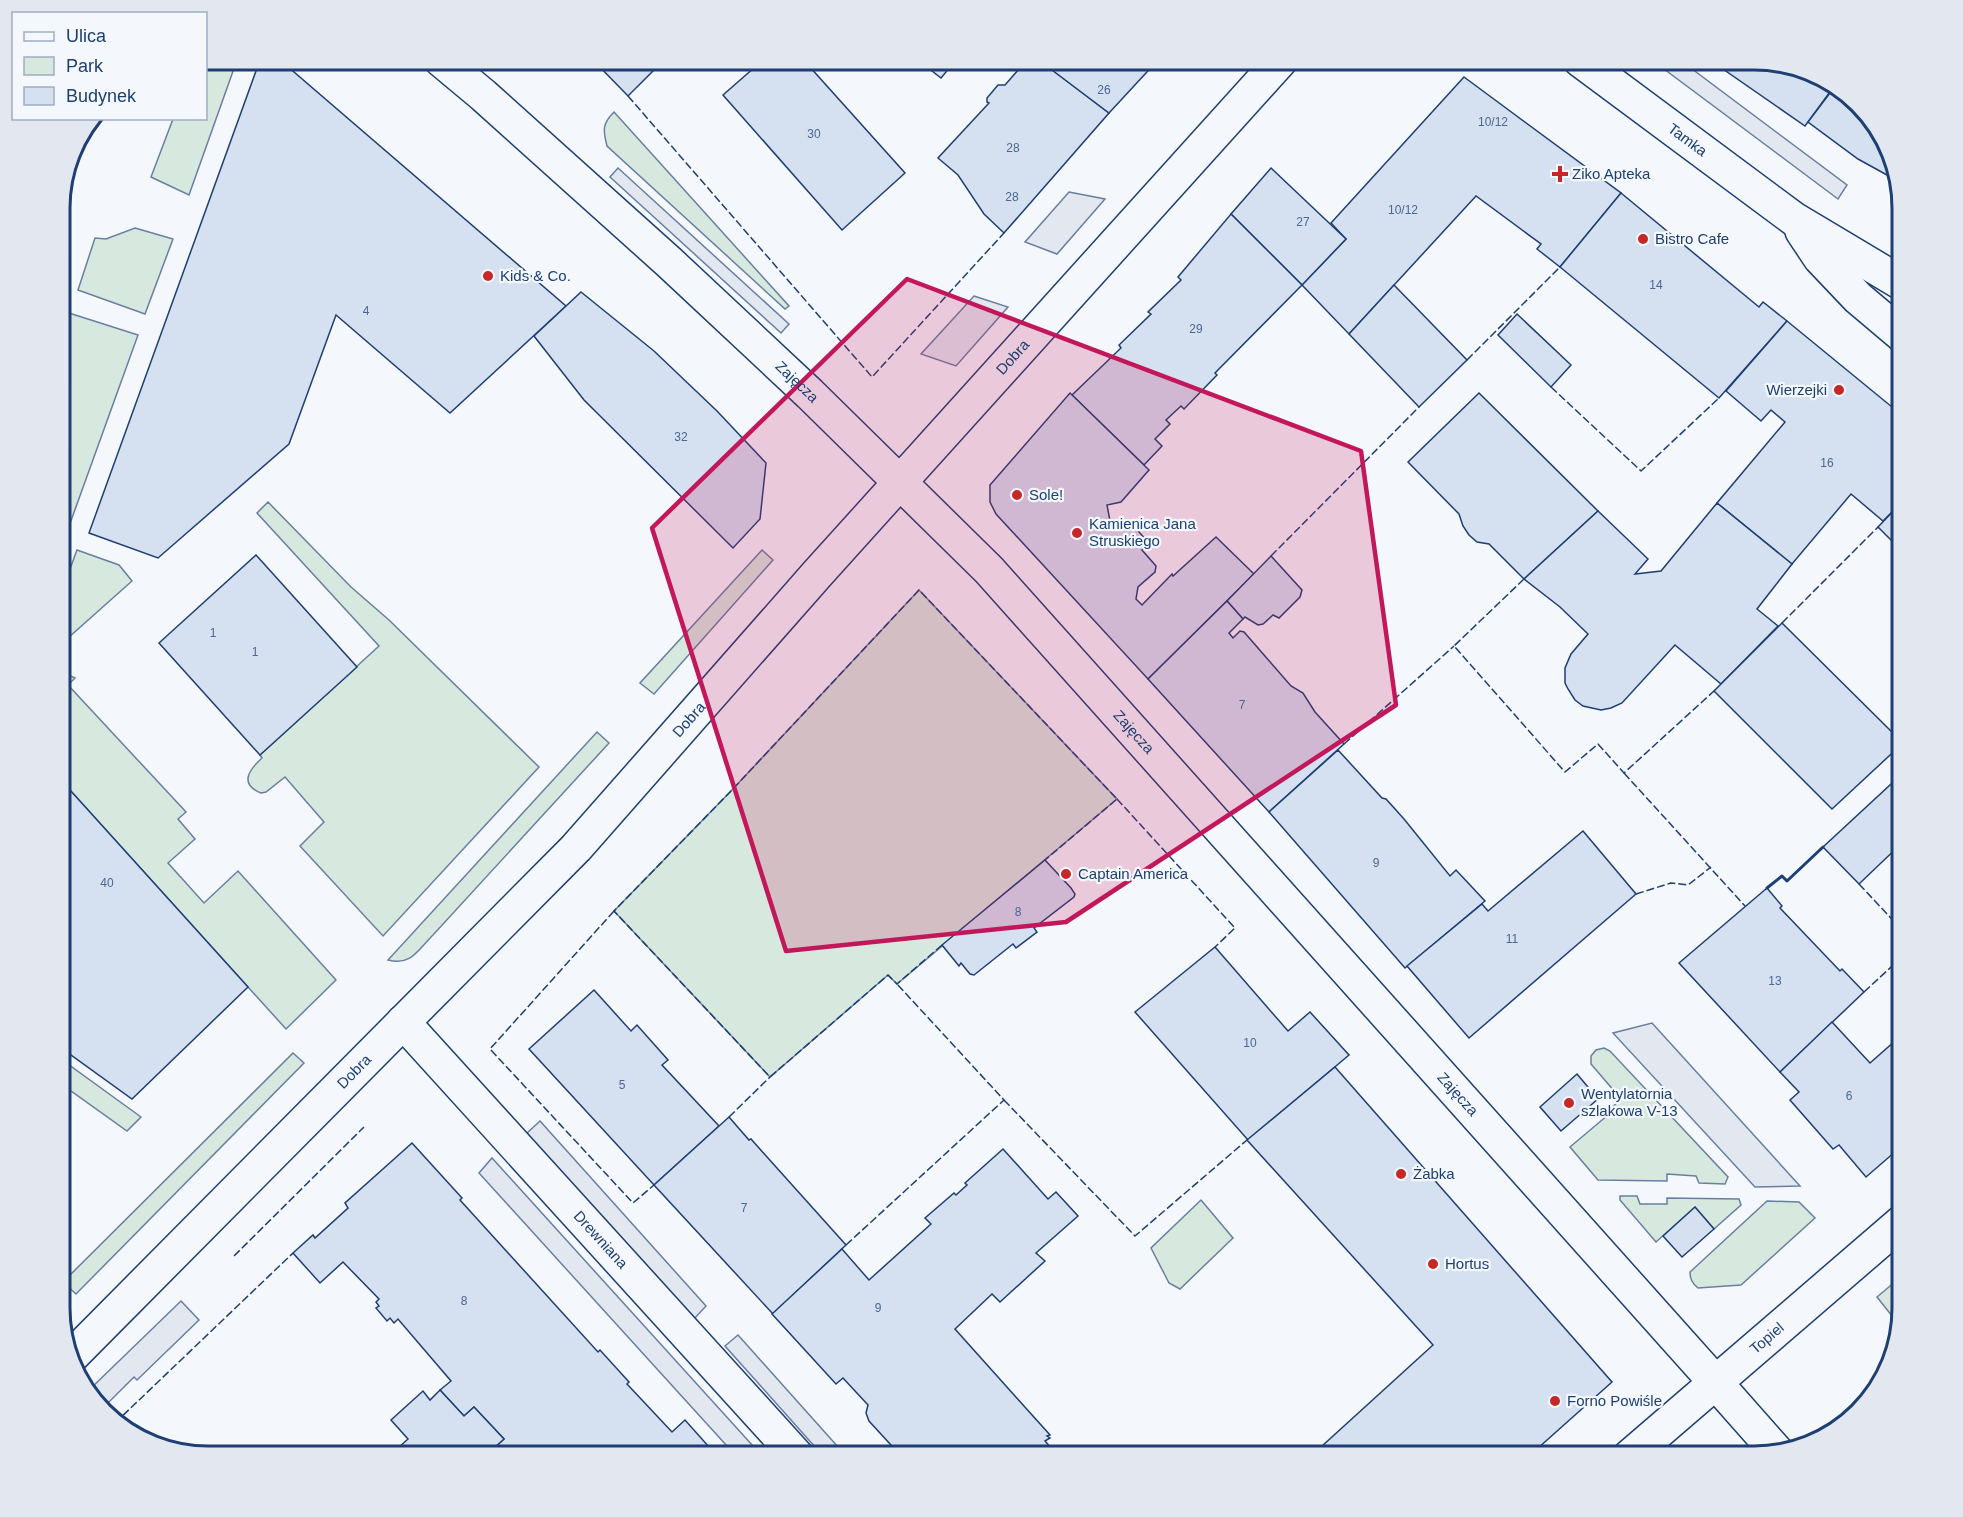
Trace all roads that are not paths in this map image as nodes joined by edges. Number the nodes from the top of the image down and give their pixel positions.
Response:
1 (453, 70) edge
2 (1272, 70) edge
3 (1593, 70) edge
4 (1794, 219) junction
5 (1892, 277) edge
6 (1892, 327) edge
7 (900, 483) junction
8 (403, 1022) junction
9 (1892, 1231) edge
10 (77, 1351) edge
11 (1716, 1383) junction
12 (1771, 1445) edge
13 (788, 1446) edge
14 (1642, 1446) edge

1 - 7 street, Zajęcza
2 - 7 street, Dobra
3 - 4 street, Tamka
4 - 5 street, Tamka
4 - 6 street, Tamka
7 - 8 street, Dobra
7 - 11 street, Zajęcza
8 - 10 street, Dobra
8 - 13 street, Drewniana
9 - 11 street, Topiel
11 - 12 street, Zajęcza
11 - 14 street, Topiel

